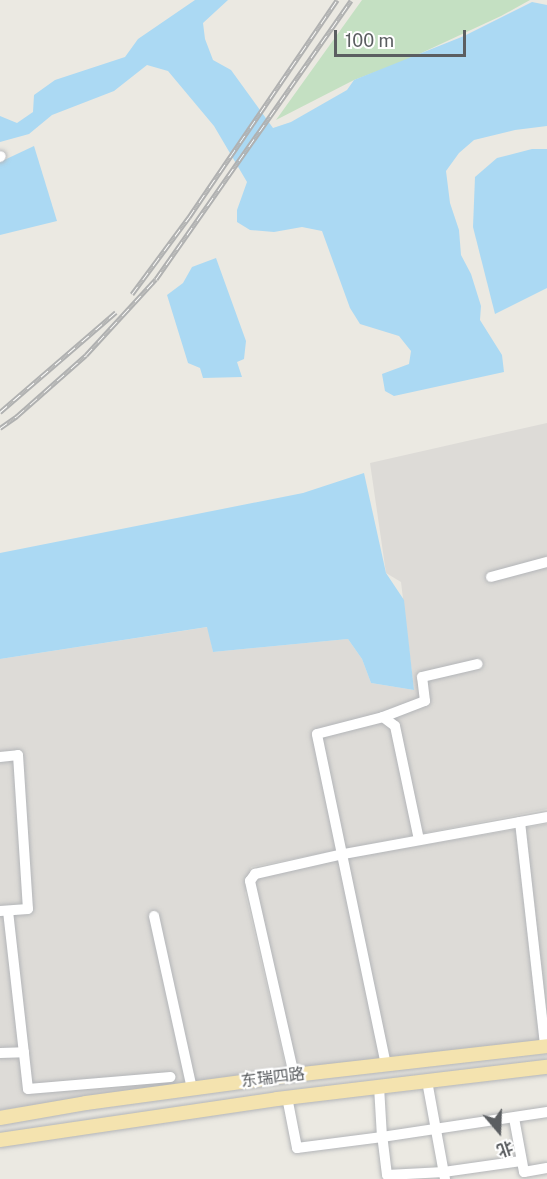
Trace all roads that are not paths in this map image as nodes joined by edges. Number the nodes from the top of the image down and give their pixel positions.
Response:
1 (547, 562) edge
2 (491, 577) dead end
3 (478, 664) dead end
4 (383, 717) junction
5 (0, 757) edge
6 (547, 817) edge
7 (519, 822) junction
8 (419, 840) junction
9 (344, 854) junction
10 (4, 911) edge
11 (154, 916) dead end
12 (546, 1046) edge
13 (24, 1052) junction
14 (0, 1053) edge
15 (386, 1065) junction
16 (547, 1068) edge
17 (294, 1075) junction
18 (170, 1077) dead end
19 (427, 1081) junction
20 (379, 1087) junction
21 (192, 1089) junction
22 (287, 1097) junction
23 (547, 1112) edge
24 (0, 1118) edge
25 (514, 1118) junction
26 (436, 1130) junction
27 (382, 1137) junction
28 (0, 1140) edge
29 (521, 1161) junction
30 (547, 1168) edge
31 (444, 1175) edge

1 - 2 street
3 - 4 street
4 - 8 street
4 - 9 street
5 - 10 street
6 - 7 street
7 - 8 street
7 - 12 street
8 - 9 street
9 - 15 street
9 - 17 street
10 - 13 street
11 - 21 street
12 - 15 main road, 东瑞四路
13 - 14 street
13 - 18 street
15 - 17 main road, 东瑞四路
16 - 19 main road, 东瑞四路
17 - 21 main road, 东瑞四路
19 - 20 main road, 东瑞四路
19 - 26 street
20 - 22 main road, 东瑞四路
20 - 27 street
21 - 24 main road, 东瑞四路
22 - 27 street
22 - 28 main road, 东瑞四路
23 - 25 street
25 - 26 street
25 - 29 street
26 - 27 street
26 - 31 street
27 - 31 street
29 - 30 street
29 - 31 street

